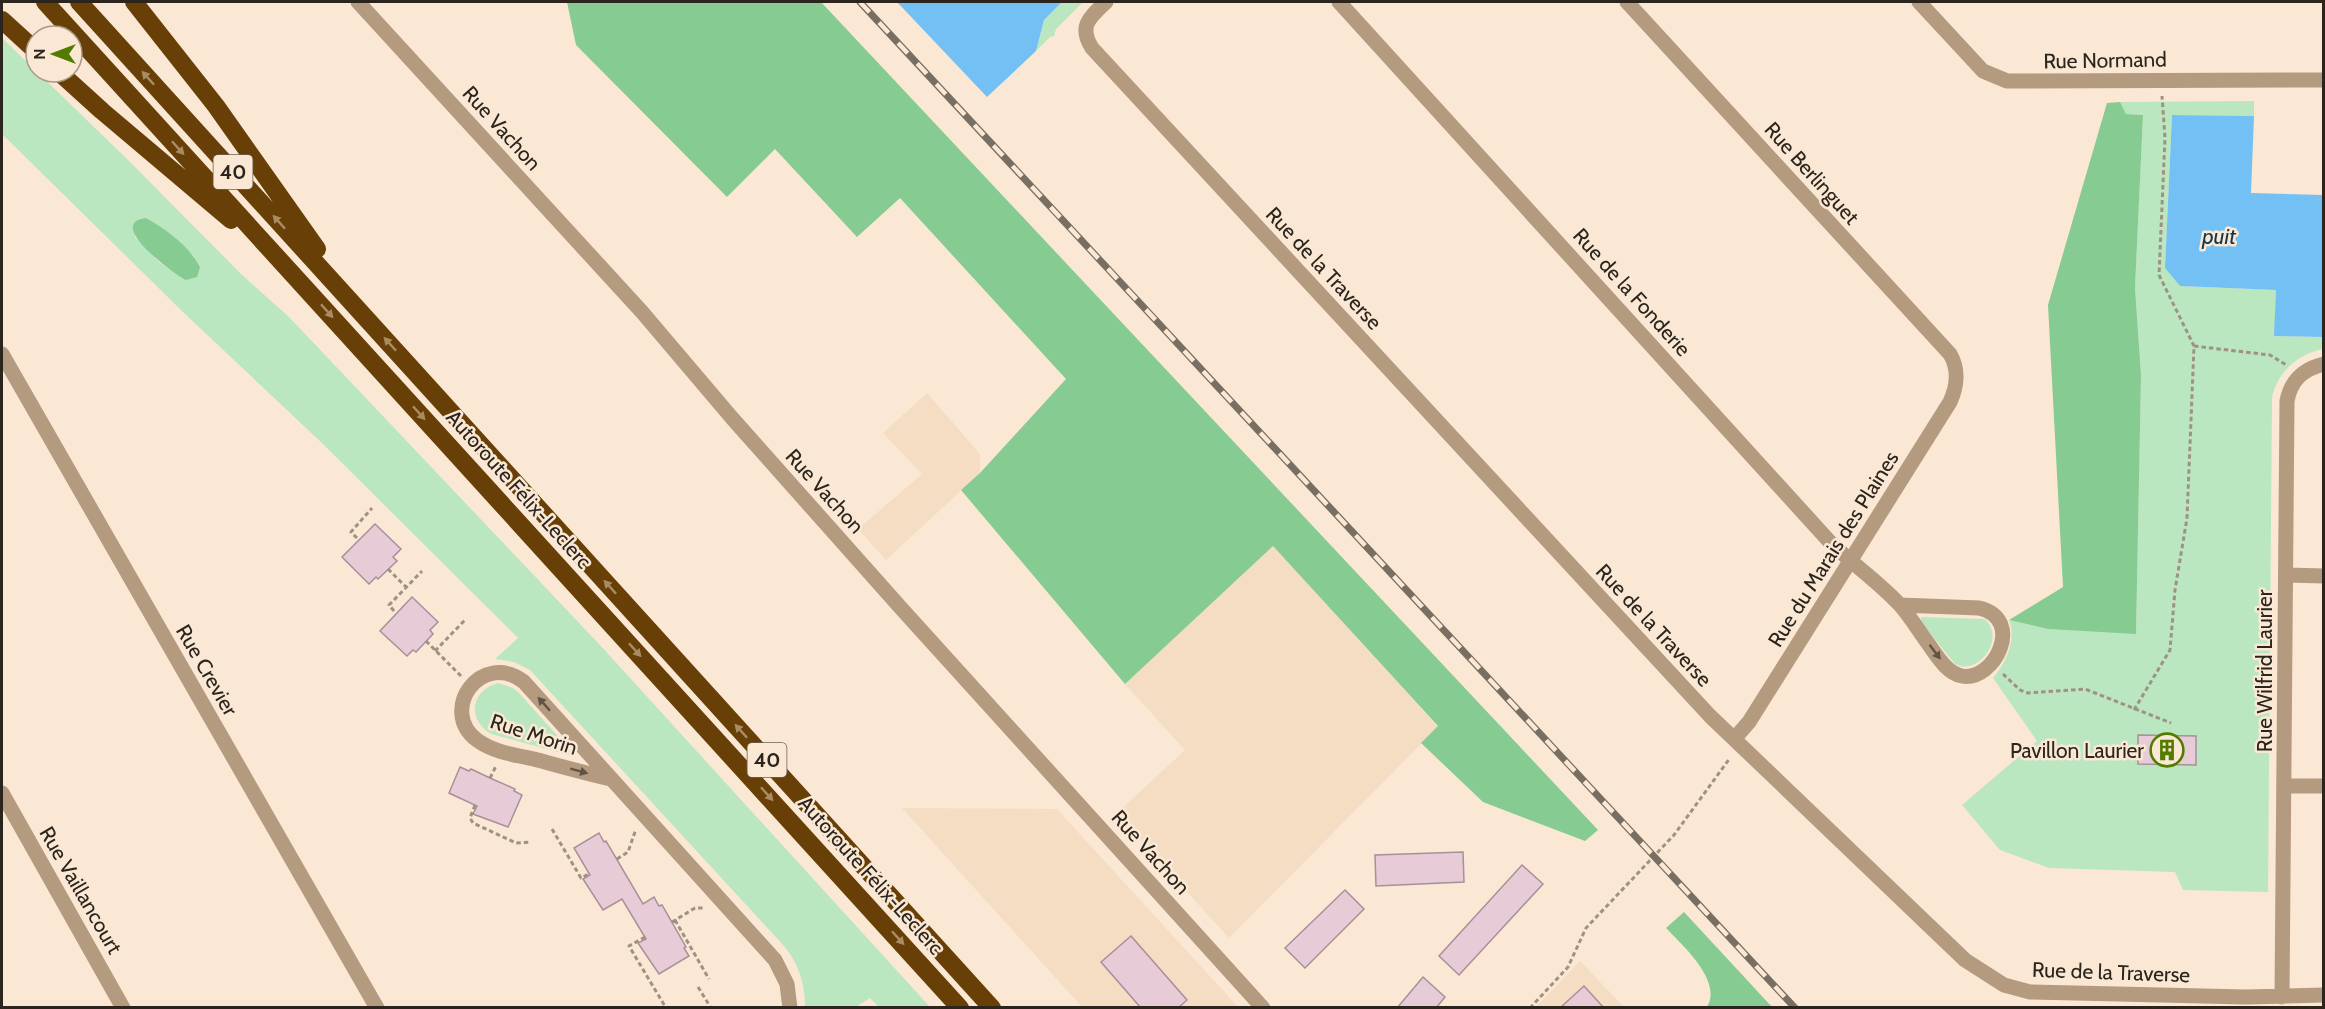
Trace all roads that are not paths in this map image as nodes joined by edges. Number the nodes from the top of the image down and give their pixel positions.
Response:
1 (45, 2) edge
2 (79, 2) edge
3 (134, 2) edge
4 (358, 2) edge
5 (1106, 2) edge
6 (1339, 2) edge
7 (1627, 2) edge
8 (1919, 2) edge
9 (2, 20) edge
10 (24, 40) edge
11 (2324, 80) edge
12 (72, 84) edge
13 (288, 268) junction
14 (361, 312) junction
15 (2, 354) edge
16 (2324, 364) edge
17 (1956, 378) joint
18 (1850, 560) junction
19 (2286, 575) junction
20 (2324, 576) edge
21 (1900, 605) junction
22 (1734, 738) junction
23 (611, 779) junction
24 (2285, 786) junction
25 (2324, 786) edge
26 (2, 793) edge
27 (2324, 995) edge
28 (2282, 997) junction
29 (2152, 1001) edge
30 (123, 1008) edge
31 (377, 1008) edge
32 (790, 1008) edge
33 (960, 1008) edge
34 (992, 1008) edge
35 (1263, 1008) edge

1 -> 13 highway, Autoroute Félix-Leclerc / 40
14 -> 2 highway, Autoroute Félix-Leclerc / 40
3 - 14 highway
4 - 35 street, Rue Vachon
5 - 22 street, Rue de la Traverse
6 - 18 street, Rue de la Fonderie
7 - 17 street, Rue Berlinguet
8 - 11 street, Rue Normand
9 - 10 highway
12 - 13 highway
13 -> 33 highway, Autoroute Félix-Leclerc / 40
34 -> 14 highway, Autoroute Félix-Leclerc / 40
15 - 31 street, Rue Crevier
16 - 19 street, Rue Wilfrid Laurier
17 - 18 street, Rue du Marais des Plaines
18 - 21 street, Rue de la Fonderie
18 - 22 street, Rue du Marais des Plaines
19 - 20 street
19 - 24 street, Rue Wilfrid Laurier
21 -> 21 street, Rue de la Fonderie
22 - 29 street, Rue de la Traverse
23 -> 23 street, Rue Morin
23 - 32 street, Rue Morin
24 - 25 street
24 - 28 street, Rue Wilfrid Laurier
26 - 30 street, Rue Vaillancourt
27 - 28 street, Rue de la Traverse
28 - 29 street, Rue de la Traverse

